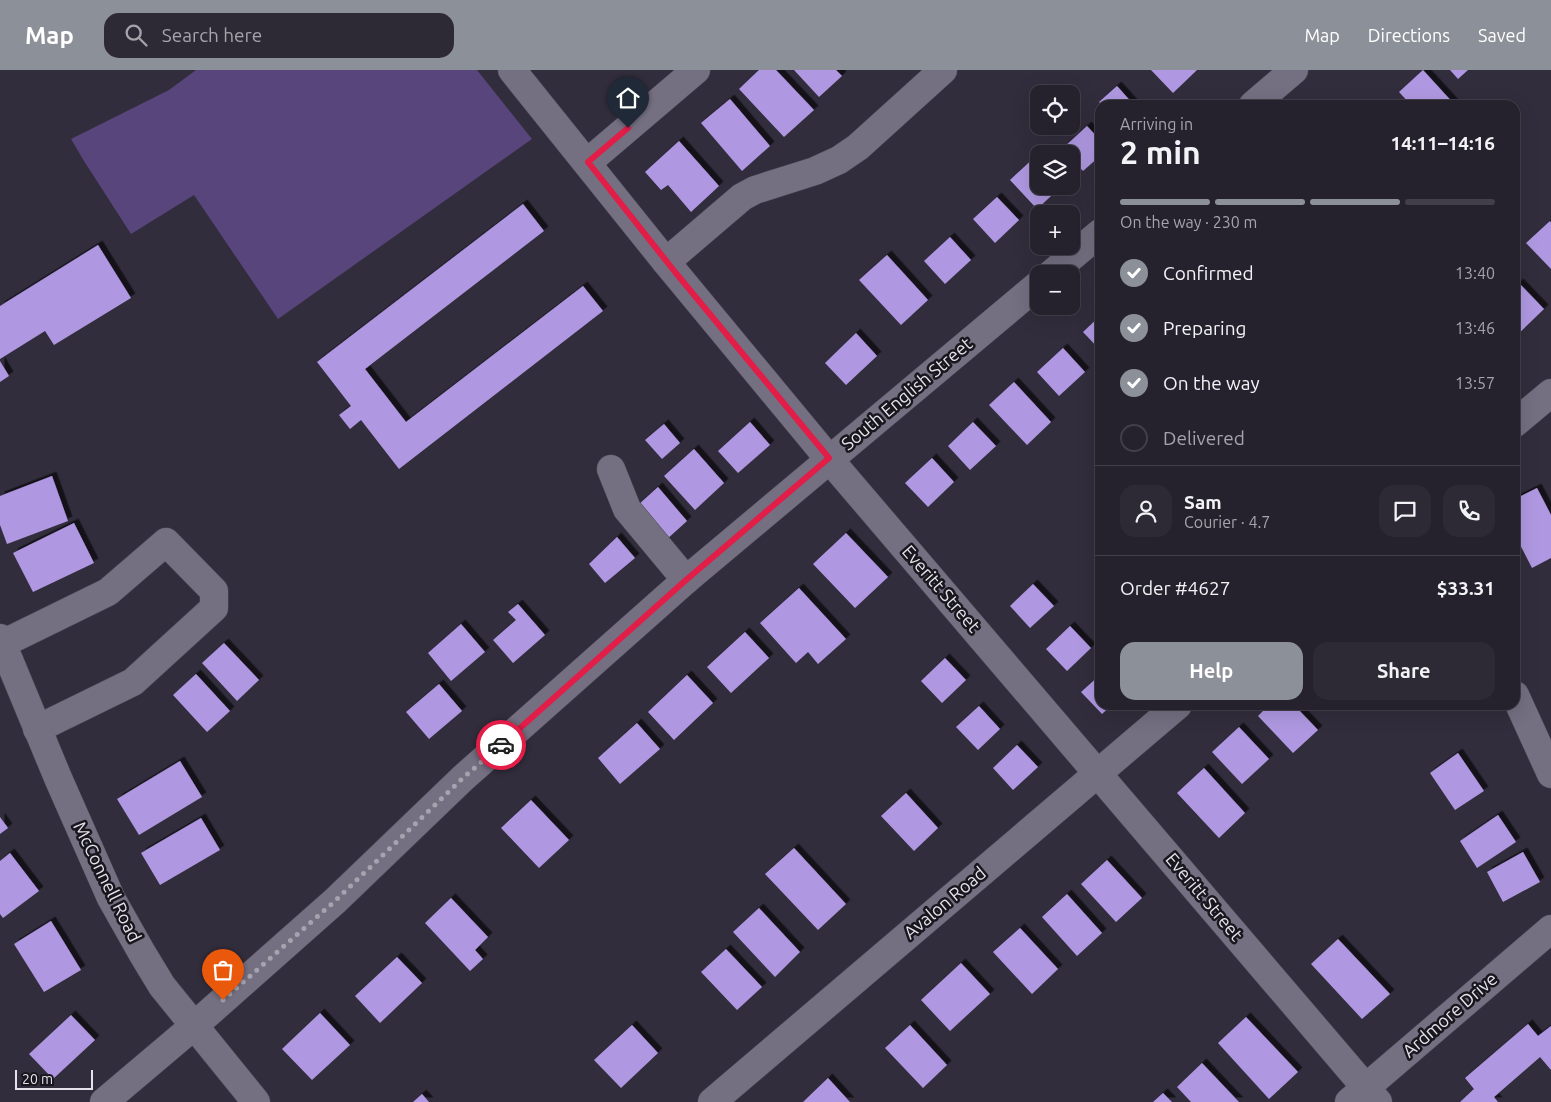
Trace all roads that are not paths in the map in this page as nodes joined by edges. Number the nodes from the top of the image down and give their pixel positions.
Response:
1 (512, 70) edge
2 (696, 70) edge
3 (943, 70) edge
4 (1294, 70) edge
5 (1259, 100) edge
6 (588, 162) junction
7 (1095, 237) edge
8 (666, 262) junction
9 (1063, 265) edge
10 (1030, 291) edge
11 (1551, 393) edge
12 (1520, 419) edge
13 (829, 458) junction
14 (611, 469) dead end
15 (686, 580) junction
16 (1, 641) edge
17 (1520, 706) edge
18 (1172, 710) edge
19 (37, 728) junction
20 (1098, 773) junction
21 (1551, 774) edge
22 (1551, 929) edge
23 (195, 1025) junction
24 (1364, 1097) edge
25 (104, 1102) edge
26 (256, 1102) edge
27 (712, 1102) edge

1 - 6 street, Everitt Street
2 - 6 street
3 - 8 street
4 - 5 street
6 - 8 street, Everitt Street
7 - 9 street
8 - 13 street, Everitt Street
10 - 13 street, South English Street
11 - 12 street
13 - 15 street, South English Street
13 - 20 street, Everitt Street
14 - 15 street
15 - 23 street, South English Street
16 - 19 street, McConnell Road
16 - 19 street
17 - 21 street
18 - 20 street, Avalon Road
19 - 23 street, McConnell Road
20 - 24 street, Everitt Street
20 - 27 street, Avalon Road
22 - 24 street, Ardmore Drive
23 - 25 street, South English Street
23 - 26 street, McConnell Road

